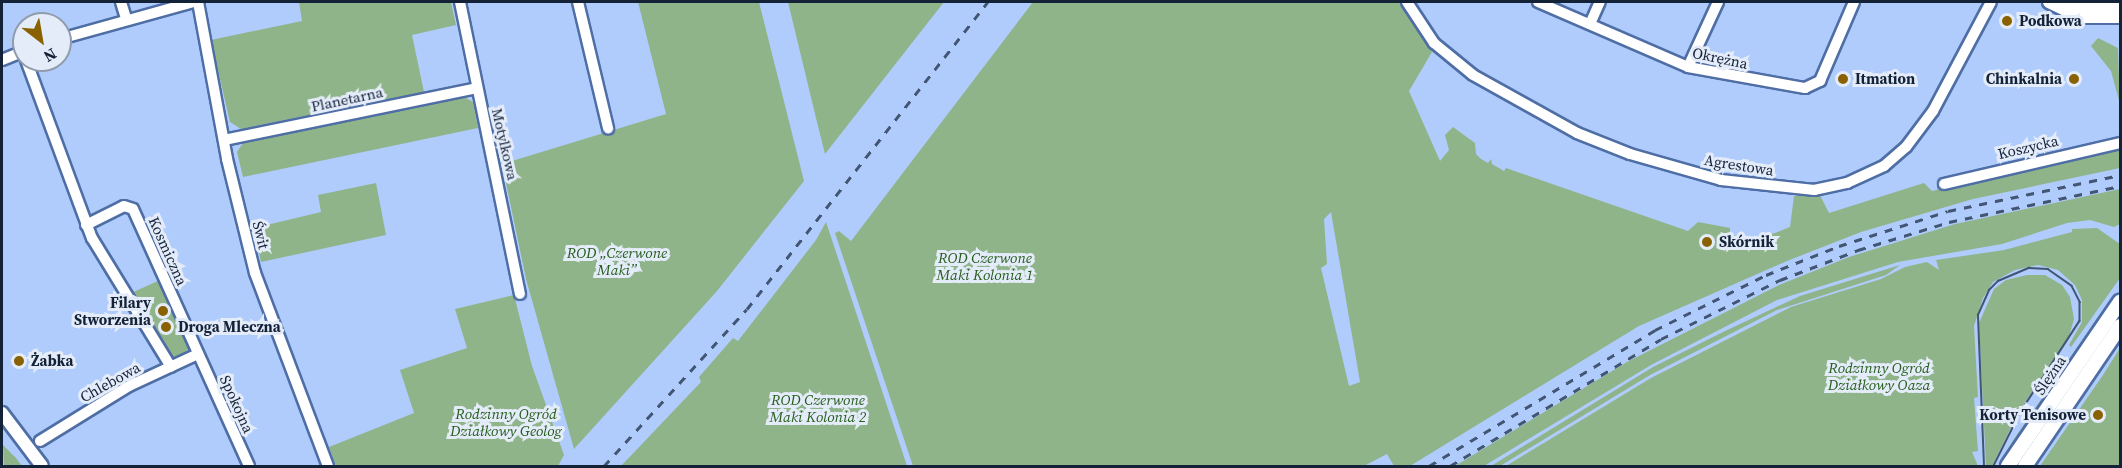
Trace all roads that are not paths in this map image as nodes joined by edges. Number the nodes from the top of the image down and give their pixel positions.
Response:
1 (121, 2) edge
2 (193, 2) edge
3 (198, 2) edge
4 (460, 2) edge
5 (578, 2) edge
6 (1407, 2) edge
7 (1538, 2) edge
8 (1600, 2) edge
9 (1718, 2) edge
10 (1854, 2) edge
11 (1991, 2) edge
12 (2049, 2) edge
13 (2121, 5) edge
14 (2062, 7) junction
15 (2121, 17) edge
16 (126, 18) junction
17 (1590, 24) junction
18 (72, 35) edge
19 (1688, 67) junction
20 (31, 72) edge
21 (477, 88) junction
22 (608, 128) dead end
23 (224, 140) junction
24 (2121, 143) edge
25 (1944, 184) dead end
26 (86, 225) junction
27 (520, 294) dead end
28 (2121, 302) edge
29 (2121, 326) edge
30 (198, 354) junction
31 (171, 367) junction
32 (2, 413) edge
33 (40, 441) dead end
34 (42, 466) edge
35 (249, 466) edge
36 (328, 466) edge
37 (2008, 466) edge
38 (2025, 466) edge

1 - 16 street
2 - 16 street
3 - 23 street, Świt
4 - 21 street, Motylkowa
5 - 22 street
6 - 11 street, Agrestowa
7 - 17 street, Okrężna
8 - 17 street
9 - 19 street
10 - 19 street, Okrężna
12 - 14 street
13 - 14 street
14 - 15 street
16 - 18 street
17 - 19 street, Okrężna
20 - 26 street
21 - 23 street, Planetarna
21 - 27 street, Motylkowa
23 - 36 street, Świt
24 - 25 street, Koszycka
26 - 30 street, Kosmiczna
26 - 31 street
28 - 37 main road, Ślężna
29 - 38 main road, Ślężna
30 - 31 street, Chlebowa
30 - 35 street, Spokojna
31 - 33 street, Chlebowa
32 - 34 street

